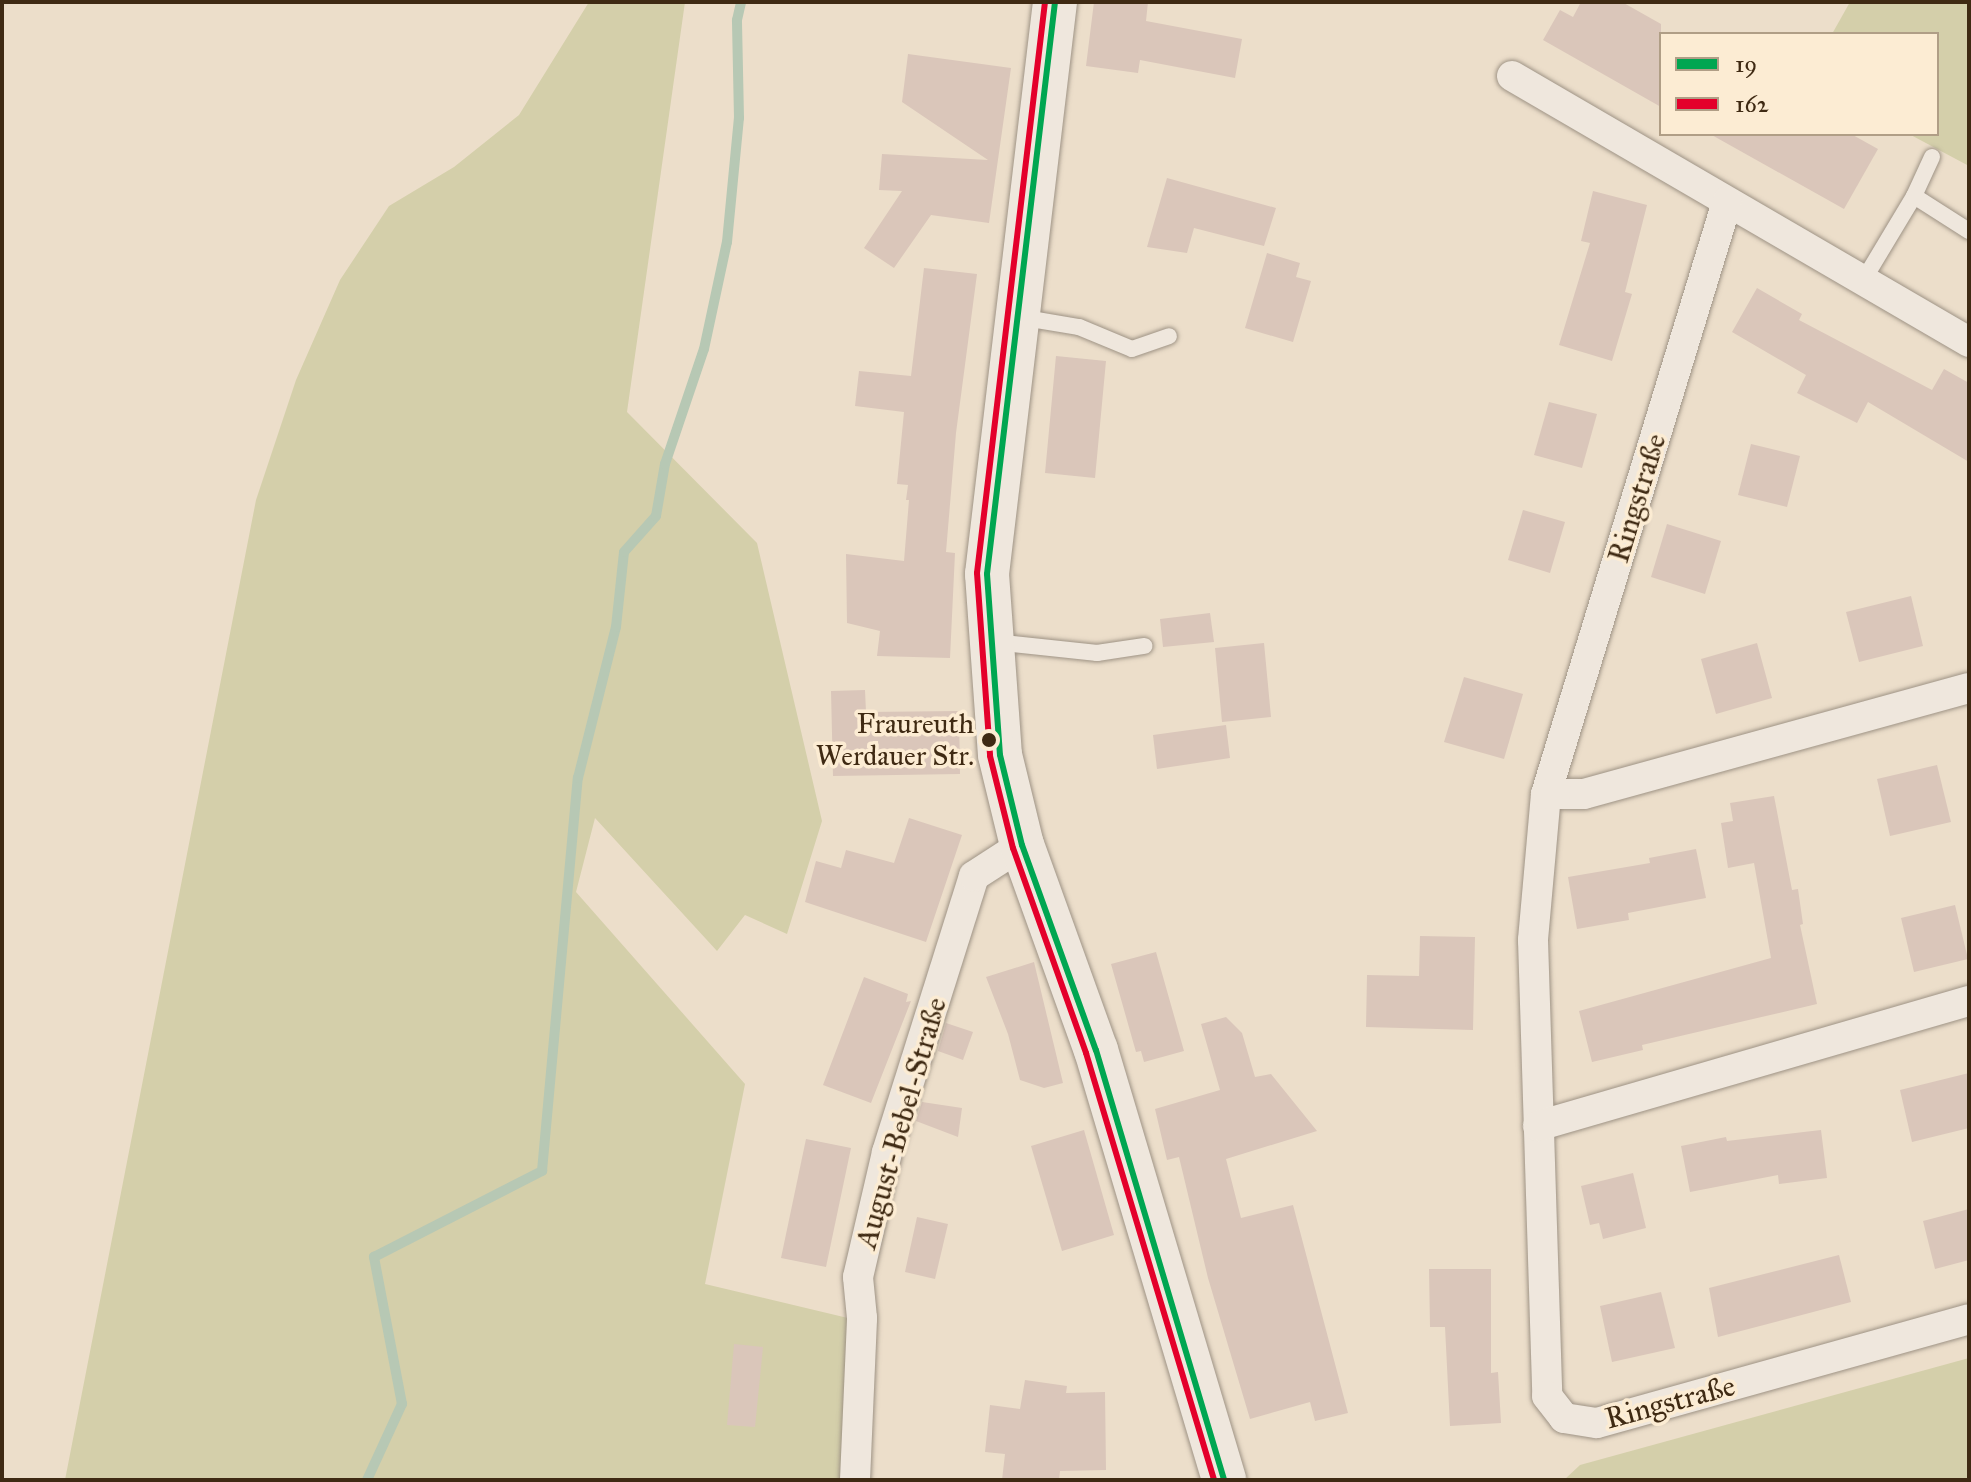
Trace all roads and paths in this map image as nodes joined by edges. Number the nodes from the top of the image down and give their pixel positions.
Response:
1 (1055, 2) edge
2 (1512, 76) dead end
3 (1932, 157) dead end
4 (1914, 196) junction
5 (1727, 202) junction
6 (1969, 231) edge
7 (1863, 281) junction
8 (1018, 316) junction
9 (1169, 336) dead end
10 (1969, 342) edge
11 (992, 642) junction
12 (1144, 646) dead end
13 (1969, 688) edge
14 (1546, 794) junction
15 (1022, 845) junction
16 (1969, 1001) edge
17 (1538, 1126) junction
18 (1969, 1319) edge
19 (855, 1480) edge
20 (1224, 1480) edge

1 - 8 main road
2 - 5 street
3 - 4 lane
4 - 6 lane
4 - 7 lane
5 - 7 street
5 - 14 street, Ringstraße
7 - 10 street
8 - 9 lane
8 - 11 main road
11 - 12 lane
11 - 15 main road
13 - 14 street
14 - 17 street, Ringstraße
15 - 19 street, August-Bebel-Straße
15 - 20 main road
16 - 17 street
17 - 18 street, Ringstraße

